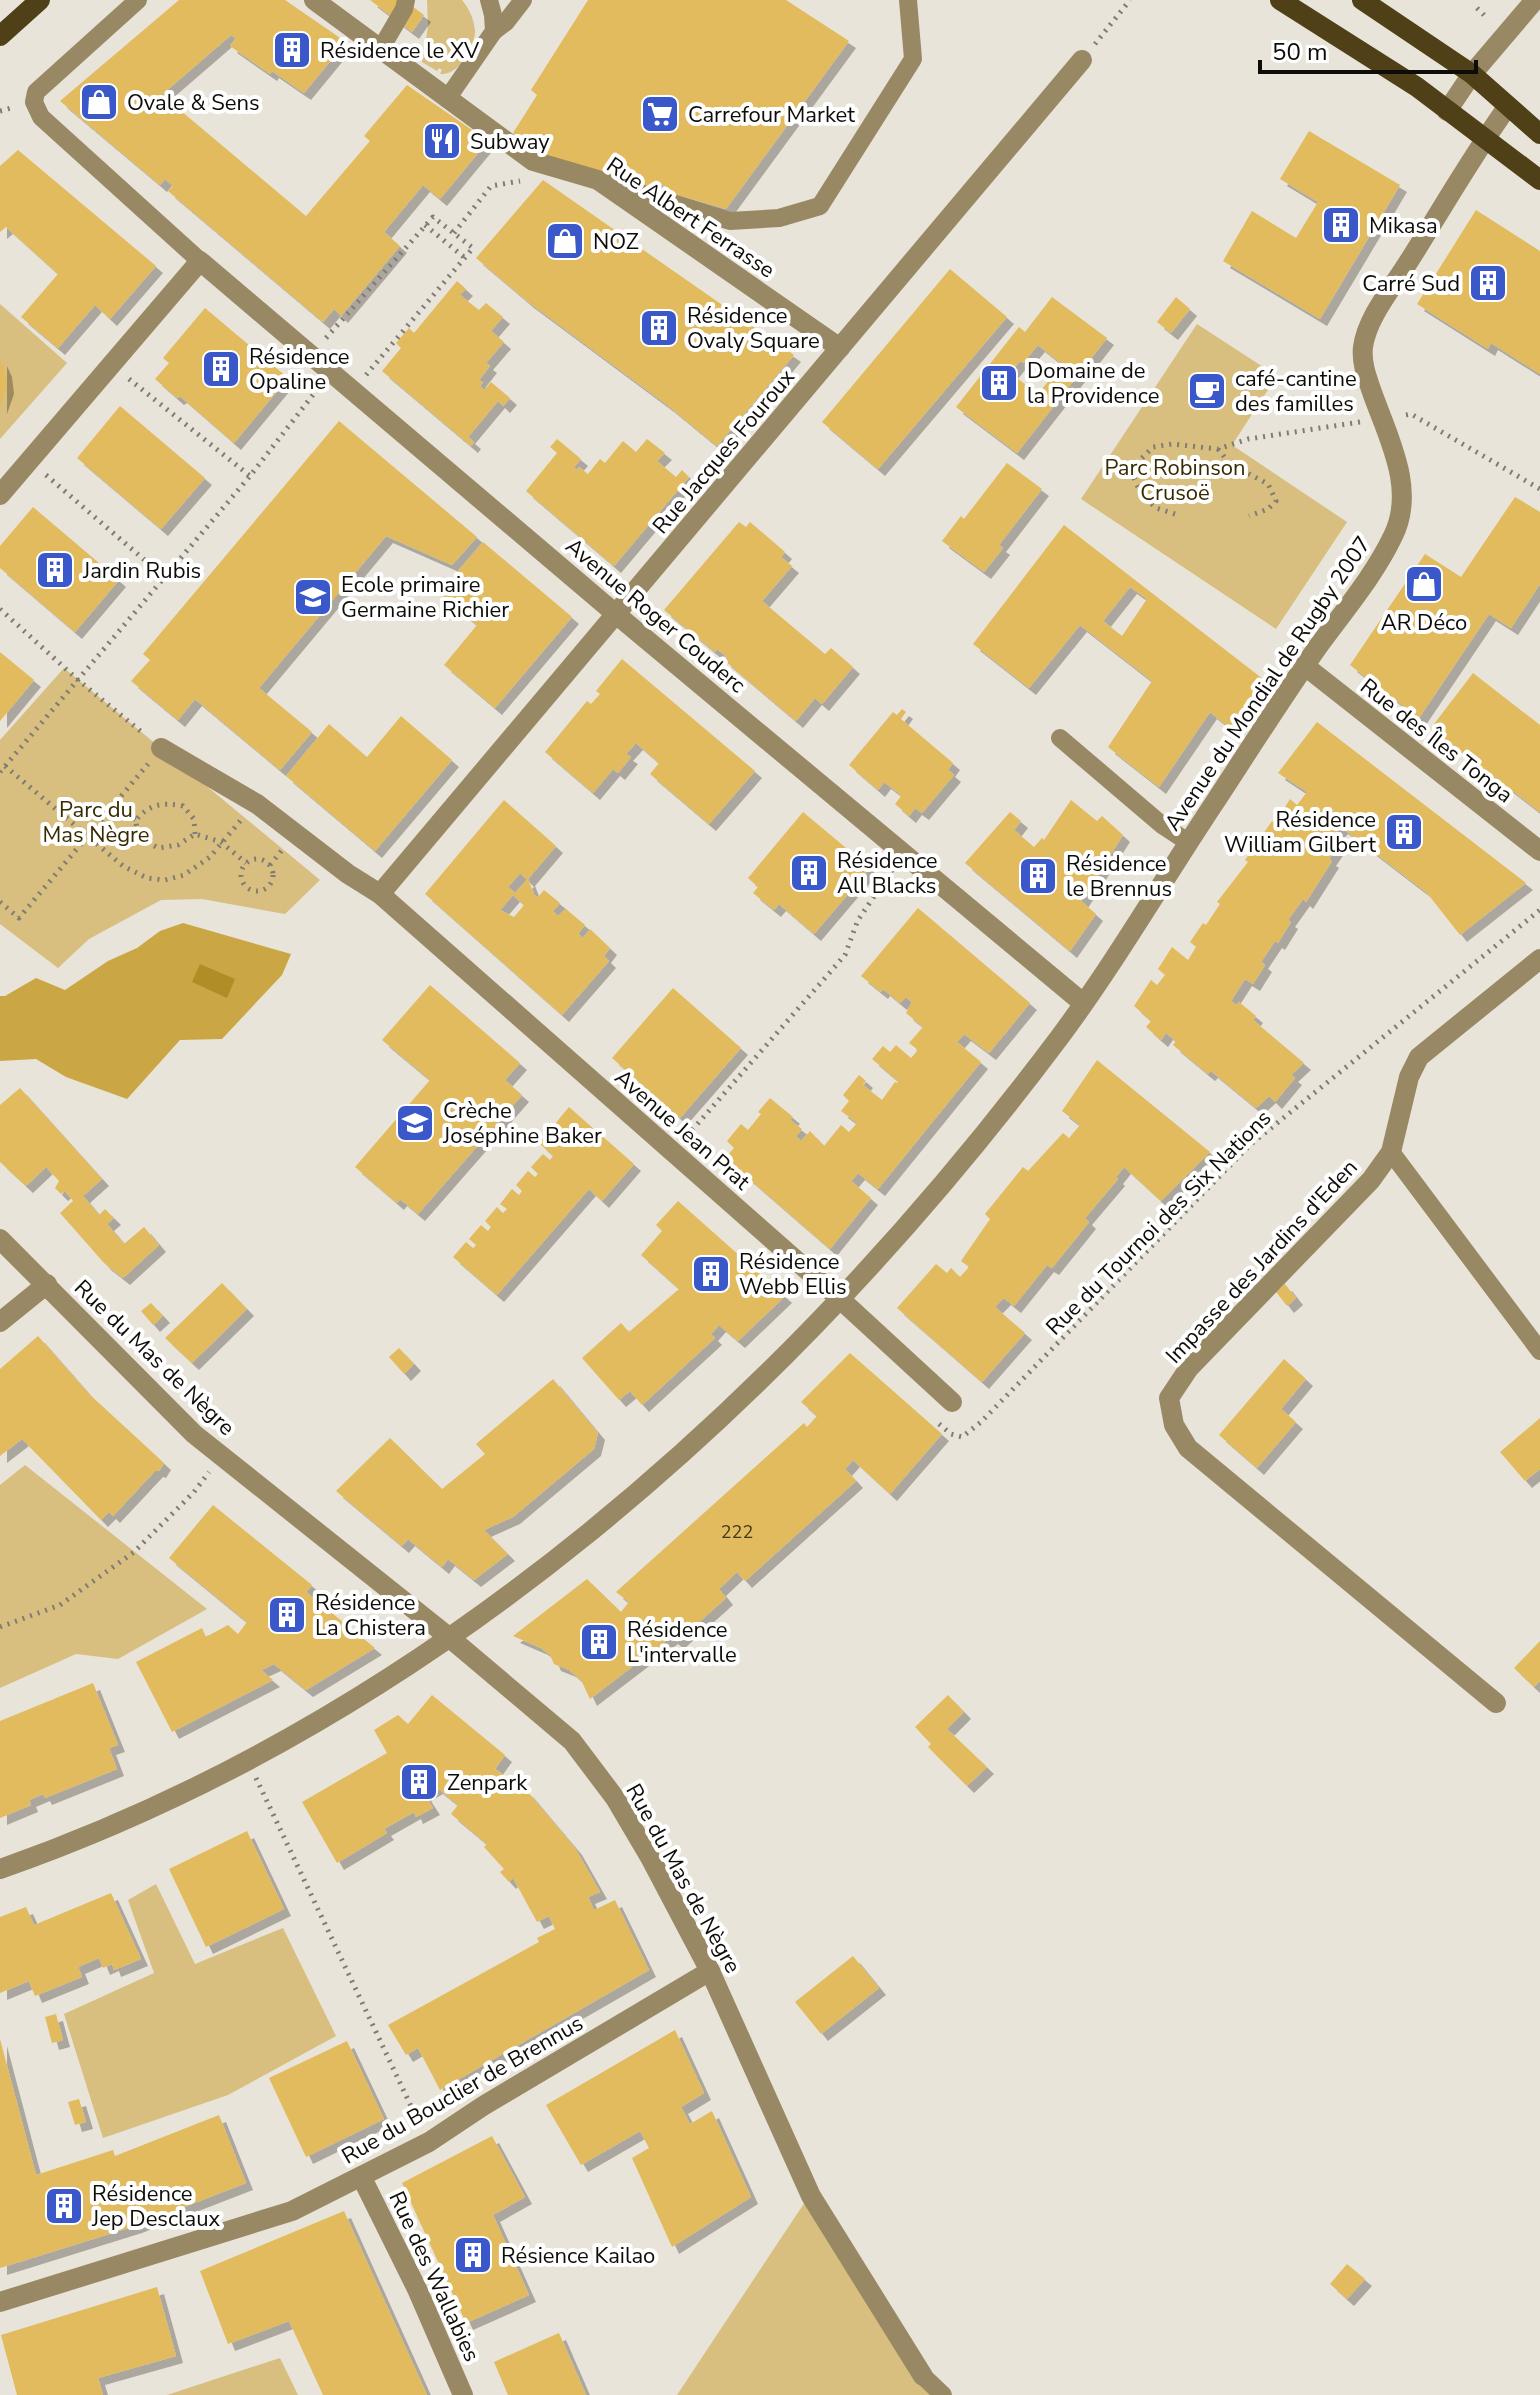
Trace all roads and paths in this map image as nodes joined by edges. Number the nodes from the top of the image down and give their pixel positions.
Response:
1 (40, 0) edge
2 (138, 0) edge
3 (314, 0) edge
4 (406, 0) edge
5 (489, 0) edge
6 (523, 0) edge
7 (908, 0) edge
8 (1130, 0) edge
9 (1280, 0) edge
10 (1362, 0) edge
11 (1535, 0) edge
12 (1477, 8) dead end
13 (1486, 17) dead end
14 (494, 31) junction
15 (0, 36) edge
16 (380, 50) junction
17 (1082, 60) joint
18 (1472, 74) junction
19 (447, 99) junction
20 (1508, 106) junction
21 (1447, 111) junction
22 (1540, 134) edge
23 (1484, 140) junction
24 (527, 180) dead end
25 (598, 180) junction
26 (1540, 180) edge
27 (425, 225) junction
28 (453, 233) junction
29 (465, 258) junction
30 (200, 261) junction
31 (840, 348) junction
32 (313, 354) junction
33 (112, 365) junction
34 (332, 371) junction
35 (354, 390) junction
36 (1381, 419) junction
37 (1218, 449) junction
38 (29, 461) junction
39 (250, 476) junction
40 (1540, 489) edge
41 (0, 495) edge
42 (1175, 514) dead end
43 (1249, 516) dead end
44 (163, 576) junction
45 (0, 609) edge
46 (617, 615) junction
47 (1305, 666) junction
48 (78, 680) junction
49 (1060, 738) dead end
50 (161, 748) junction
51 (5, 766) junction
52 (0, 772) edge
53 (257, 804) junction
54 (114, 805) junction
55 (136, 820) junction
56 (195, 834) junction
57 (88, 835) junction
58 (221, 842) junction
59 (1188, 842) junction
60 (1540, 851) edge
61 (246, 863) junction
62 (884, 881) dead end
63 (380, 894) junction
64 (0, 902) edge
65 (1540, 910) edge
66 (1540, 959) edge
67 (1083, 1003) junction
68 (693, 1129) dead end
69 (1391, 1152) junction
70 (0, 1239) edge
71 (47, 1284) junction
72 (840, 1299) junction
73 (0, 1322) edge
74 (1540, 1351) edge
75 (952, 1402) joint
76 (222, 1456) junction
77 (0, 1627) edge
78 (450, 1638) junction
79 (1496, 1703) dead end
80 (248, 1760) junction
81 (0, 1869) edge
82 (710, 1971) junction
83 (429, 2142) junction
84 (362, 2178) junction
85 (0, 2302) edge
86 (923, 2376) joint
87 (463, 2395) edge
88 (943, 2395) edge

1 - 15 main road
2 - 30 lane
3 - 16 street, Rue Albert Ferrasse
4 - 16 lane
5 - 14 lane
6 - 14 lane
7 - 25 lane
8 - 17 path
9 - 21 main road
10 - 18 main road
11 - 18 street
12 - 13 path
14 - 19 lane
16 - 19 street, Rue Albert Ferrasse
17 - 31 street, Rue Jacques Fouroux
18 - 20 main road
18 - 21 street
19 - 25 street, Rue Albert Ferrasse
20 - 22 main road
20 - 23 street, Avenue du Mondial de Rugby 2007
21 - 23 main road
23 - 26 main road
23 - 36 street, Avenue du Mondial de Rugby 2007
24 - 28 path
25 - 31 street, Rue Albert Ferrasse
27 - 28 path
27 - 29 path
27 - 32 path
28 - 29 path
29 - 35 path
30 - 32 street, Avenue Roger Couderc
30 - 33 street
31 - 46 street, Rue Jacques Fouroux
32 - 34 street, Avenue Roger Couderc
33 - 38 street
33 - 39 path
34 - 35 street, Avenue Roger Couderc
34 - 39 path
35 - 46 street, Avenue Roger Couderc
36 - 37 path
36 - 40 path
36 - 47 street, Avenue du Mondial de Rugby 2007
37 - 42 path
37 - 43 path
38 - 41 street
38 - 44 path
39 - 44 path
44 - 48 path
45 - 48 path
46 - 63 street, Rue Jacques Fouroux
46 - 67 street, Avenue Roger Couderc
47 - 59 street, Avenue du Mondial de Rugby 2007
47 - 60 street, Rue des Îles Tonga
48 - 50 path
48 - 51 path
49 - 59 lane
50 - 53 street, Avenue Jean Prat
50 - 54 path
51 - 52 path
51 - 57 path
53 - 58 path
53 - 63 street, Avenue Jean Prat
54 - 55 path
54 - 57 path
55 - 56 path
55 - 56 path
56 - 58 path
57 - 58 path
57 - 64 path
58 - 61 path
59 - 67 street, Avenue du Mondial de Rugby 2007
61 - 61 path
62 - 68 path
63 - 72 street, Avenue Jean Prat
65 - 75 path, Rue du Tournoi des Six Nations
66 - 69 street, Impasse des Jardins d'Eden
67 - 72 street, Avenue du Mondial de Rugby 2007
69 - 74 lane
69 - 79 street, Impasse des Jardins d'Eden
70 - 71 street, Rue du Mas de Nègre
71 - 73 street
71 - 76 street, Rue du Mas de Nègre
72 - 75 street, Avenue Jean Prat
72 - 78 street, Avenue du Mondial de Rugby 2007
76 - 77 path
76 - 78 street, Rue du Mas de Nègre
78 - 80 street, Avenue du Mondial de Rugby 2007
78 - 82 street, Rue du Mas de Nègre
80 - 81 street, Avenue du Mondial de Rugby 2007
80 - 83 path
82 - 83 street, Rue du Bouclier de Brennus
82 - 86 street, Rue du Mas de Nègre
83 - 84 street, Rue du Bouclier de Brennus
84 - 85 street, Rue du Bouclier de Brennus
84 - 87 street, Rue des Wallabies
86 - 88 lane

